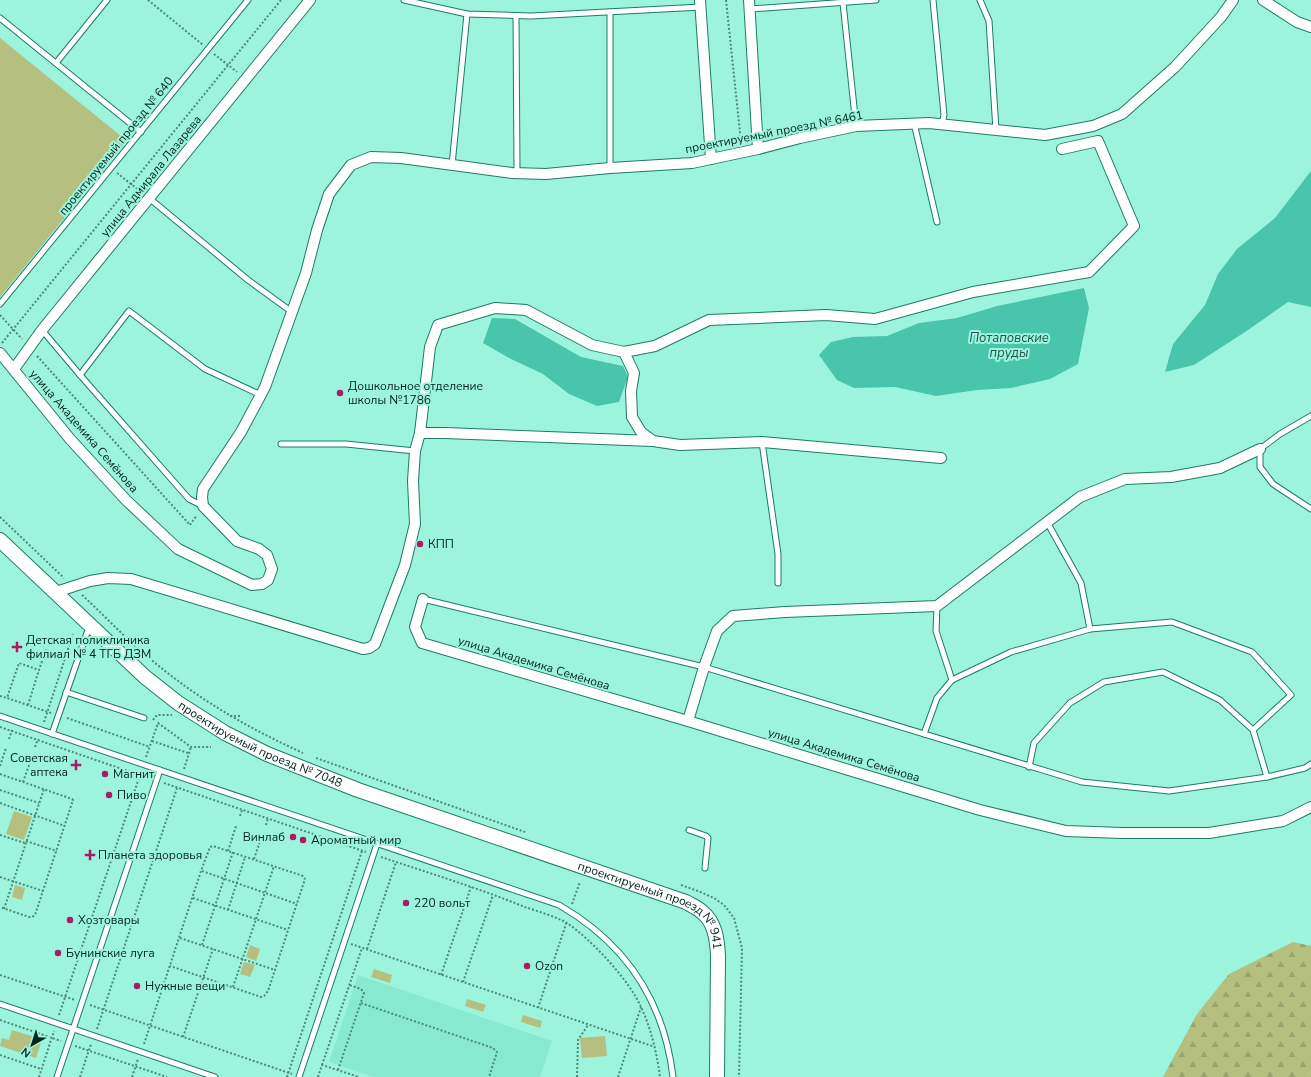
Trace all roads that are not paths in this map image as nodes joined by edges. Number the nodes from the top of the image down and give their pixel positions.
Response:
1 (107, 0) edge
2 (248, 0) edge
3 (310, 0) edge
4 (404, 0) edge
5 (876, 0) edge
6 (933, 0) edge
7 (980, 0) edge
8 (1233, 0) edge
9 (1263, 0) edge
10 (843, 3) junction
11 (700, 4) edge
12 (749, 4) edge
13 (610, 12) junction
14 (467, 14) junction
15 (516, 16) junction
16 (0, 18) edge
17 (1311, 28) edge
18 (56, 64) junction
19 (914, 123) junction
20 (942, 124) junction
21 (856, 126) junction
22 (996, 130) junction
23 (141, 132) junction
24 (758, 149) junction
25 (1062, 149) dead end
26 (711, 160) junction
27 (452, 165) junction
28 (610, 168) junction
29 (517, 172) junction
30 (149, 198) junction
31 (937, 222) dead end
32 (0, 304) edge
33 (292, 312) junction
34 (42, 330) junction
35 (624, 352) junction
36 (0, 353) edge
37 (14, 369) junction
38 (80, 375) junction
39 (261, 395) junction
40 (1311, 416) edge
41 (420, 433) junction
42 (653, 441) junction
43 (762, 442) junction
44 (281, 444) dead end
45 (1260, 449) junction
46 (415, 451) junction
47 (941, 458) dead end
48 (203, 502) junction
49 (1311, 509) edge
50 (1047, 522) junction
51 (0, 540) edge
52 (778, 583) dead end
53 (56, 592) junction
54 (423, 599) joint
55 (936, 606) junction
56 (89, 624) junction
57 (1090, 629) junction
58 (704, 667) junction
59 (952, 680) junction
60 (66, 692) junction
61 (0, 716) edge
62 (144, 718) dead end
63 (688, 721) junction
64 (1253, 730) junction
65 (52, 734) junction
66 (924, 734) junction
67 (1311, 764) edge
68 (1029, 766) junction
69 (160, 770) junction
70 (1267, 777) junction
71 (1311, 808) edge
72 (689, 830) dead end
73 (378, 844) junction
74 (572, 863) joint
75 (705, 868) dead end
76 (0, 1004) edge
77 (73, 1029) junction
78 (57, 1077) edge
79 (215, 1077) edge
80 (299, 1077) edge
81 (673, 1077) edge
82 (716, 1077) edge

1 - 18 lane
2 - 23 lane, проектируемый проезд № 640
3 - 30 street, улица Адмирала Лазарева
4 - 14 lane
5 - 10 lane
6 - 20 lane
7 - 22 lane
8 - 22 street, проектируемый проезд № 6461
9 - 17 street
10 - 12 lane
10 - 21 lane
11 - 13 lane
11 - 26 street
12 - 24 street
13 - 15 lane
13 - 28 lane
14 - 15 lane
14 - 27 lane
15 - 29 lane
16 - 18 lane
18 - 23 lane
19 - 20 street, проектируемый проезд № 6461
19 - 21 street, проектируемый проезд № 6461
19 - 31 lane
20 - 22 street, проектируемый проезд № 6461
21 - 24 street, проектируемый проезд № 6461
23 - 32 lane, проектируемый проезд № 640
24 - 26 street, проектируемый проезд № 6461
25 - 35 street
26 - 28 street, проектируемый проезд № 6461
27 - 29 street, проектируемый проезд № 6461
27 - 33 street, проектируемый проезд № 6461
28 - 29 street, проектируемый проезд № 6461
30 - 33 lane
30 - 34 street, улица Адмирала Лазарева
33 - 39 street, проектируемый проезд № 6461
34 - 37 street, улица Адмирала Лазарева
34 - 38 lane
35 - 41 street
35 - 42 street
36 - 37 street, улица Академика Семёнова
37 - 48 street, улица Академика Семёнова
38 - 39 lane
38 - 48 lane
39 - 48 street, проектируемый проезд № 6461
40 - 45 lane
41 - 42 street
41 - 46 street
42 - 43 street
43 - 47 street
43 - 52 lane
44 - 46 lane
45 - 49 lane
45 - 50 street
46 - 53 street
50 - 55 street
50 - 57 lane
51 - 53 main road, проектируемый проезд № 7048
53 - 56 main road, проектируемый проезд № 7048
54 - 58 lane
54 - 63 street, улица Академика Семёнова
55 - 58 street
55 - 59 lane
56 - 60 lane
56 - 74 main road, проектируемый проезд № 7048
57 - 59 lane
57 - 64 lane
58 - 63 street
58 - 66 lane
59 - 66 lane
60 - 62 lane
60 - 65 lane
61 - 65 lane
63 - 71 street, улица Академика Семёнова
64 - 68 lane
64 - 70 lane
65 - 69 lane
66 - 68 lane
67 - 70 lane
68 - 70 lane
69 - 73 lane
69 - 77 lane
72 - 75 lane
73 - 80 lane
73 - 81 lane
74 - 82 main road, проектируемый проезд № 941
76 - 77 lane
77 - 78 lane
77 - 79 lane

